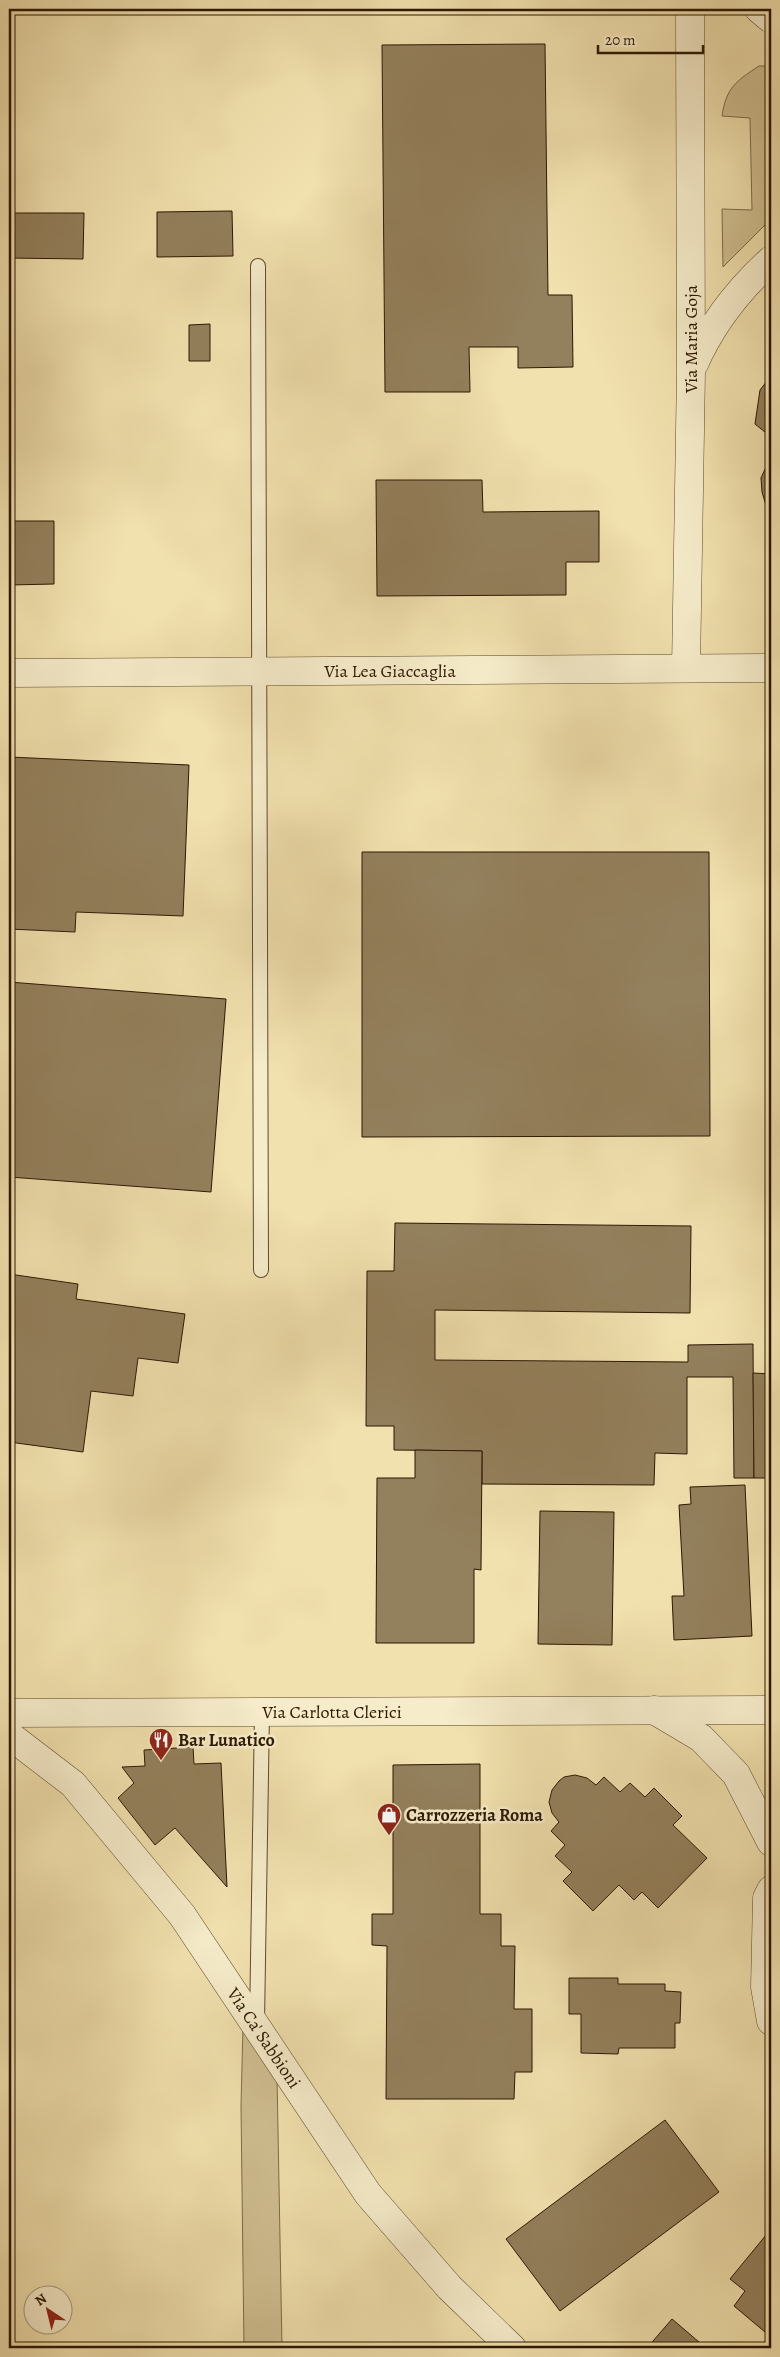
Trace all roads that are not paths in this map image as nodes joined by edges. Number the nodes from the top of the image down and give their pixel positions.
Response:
1 (690, 9) edge
2 (759, 9) edge
3 (771, 20) edge
4 (771, 260) edge
5 (258, 266) dead end
6 (691, 372) junction
7 (686, 668) junction
8 (771, 668) edge
9 (259, 672) junction
10 (9, 673) edge
11 (261, 1270) dead end
12 (654, 1710) junction
13 (771, 1710) edge
14 (262, 1712) junction
15 (9, 1713) edge
16 (9, 1735) edge
17 (771, 1842) edge
18 (771, 1890) edge
19 (771, 2021) edge
20 (257, 2027) junction
21 (512, 2348) edge

1 - 6 street, Via Maria Goja
2 - 3 street
4 - 6 street
5 - 9 lane
6 - 7 street, Via Maria Goja
7 - 8 street, Via Lea Giaccaglia
7 - 9 street, Via Lea Giaccaglia
9 - 10 street, Via Lea Giaccaglia
9 - 11 lane
12 - 13 street, Via Carlotta Clerici
12 - 14 street, Via Carlotta Clerici
12 - 17 street
14 - 15 street, Via Carlotta Clerici
14 - 20 lane
16 - 20 street, Via Ca' Sabbioni
18 - 19 street
20 - 21 street, Via Ca' Sabbioni

